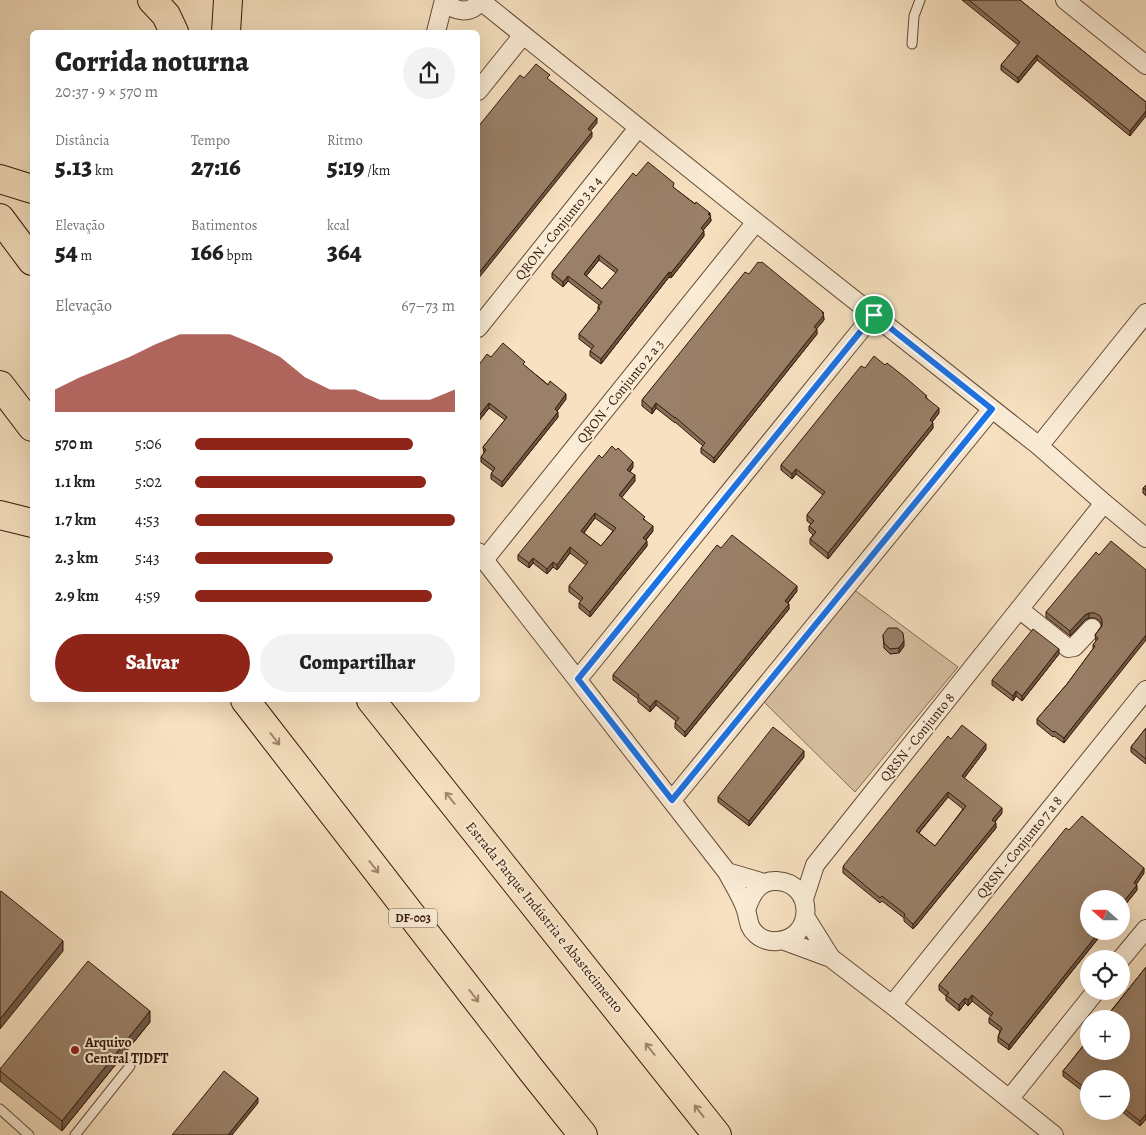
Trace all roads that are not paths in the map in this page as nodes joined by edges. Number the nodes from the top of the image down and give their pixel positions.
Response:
1 (152, 0) edge
2 (228, 0) edge
3 (444, 0) edge
4 (481, 0) edge
5 (920, 0) edge
6 (1065, 0) edge
7 (459, 11) junction
8 (173, 30) edge
9 (226, 30) edge
10 (436, 30) edge
11 (445, 30) edge
12 (523, 36) junction
13 (912, 44) dead end
14 (1146, 65) edge
15 (480, 89) edge
16 (638, 128) junction
17 (0, 179) edge
18 (30, 187) edge
19 (0, 218) edge
20 (756, 222) junction
21 (30, 258) edge
22 (1146, 313) edge
23 (874, 315) junction
24 (480, 326) edge
25 (0, 385) edge
26 (992, 409) junction
27 (30, 423) edge
28 (1039, 446) junction
29 (1104, 503) junction
30 (0, 515) edge
31 (30, 523) edge
32 (1146, 538) edge
33 (481, 556) edge
34 (1019, 609) junction
35 (1092, 628) dead end
36 (578, 679) junction
37 (1146, 690) edge
38 (247, 702) edge
39 (373, 702) edge
40 (672, 800) junction
41 (815, 865) junction
42 (727, 872) junction
43 (784, 882) junction
44 (764, 883) junction
45 (804, 899) junction
46 (746, 910) junction
47 (806, 918) junction
48 (1146, 929) edge
49 (785, 941) junction
50 (1129, 950) edge
51 (831, 958) junction
52 (1089, 1000) edge
53 (892, 1005) junction
54 (130, 1066) dead end
55 (1010, 1098) junction
56 (0, 1109) edge
57 (29, 1135) edge
58 (75, 1135) edge
59 (583, 1135) edge
60 (717, 1135) edge
61 (1054, 1135) edge

1 - 8 highway
2 - 9 highway
3 - 7 street
3 - 10 street
4 - 7 street
4 - 12 street
5 - 13 lane
6 - 14 street
7 - 11 street
12 - 15 street
12 - 16 street
16 - 20 street
16 - 24 street, QRON - Conjunto 3 a 4
17 - 18 highway
19 - 21 highway
20 - 23 street
20 - 33 street, QRON - Conjunto 2 a 3
22 - 28 street
23 - 26 street
23 - 36 street
25 - 27 highway
26 - 28 street
26 - 40 street
28 - 29 street
29 - 32 street
29 - 34 street, QRSN - Conjunto 8
30 - 31 highway
33 - 36 street
34 - 35 street
34 - 41 street, QRSN - Conjunto 8
36 - 40 street
37 - 53 street, QRSN - Conjunto 7 a 8
38 -> 59 highway, DF-003
60 -> 39 highway, Estrada Parque Indústria e Abastecimento
40 - 42 street
41 - 43 street, QRSN - Conjunto 8
41 - 45 street, QRSN - Conjunto 8
42 - 44 street
42 - 46 street
43 - 44 street
43 - 45 street
44 - 46 street
45 - 47 street
46 - 49 street
47 - 49 street
47 - 51 street
48 - 50 street
49 - 51 street
51 - 53 street
52 - 55 street
53 - 55 street
54 - 58 lane
55 - 61 street
56 - 57 lane

